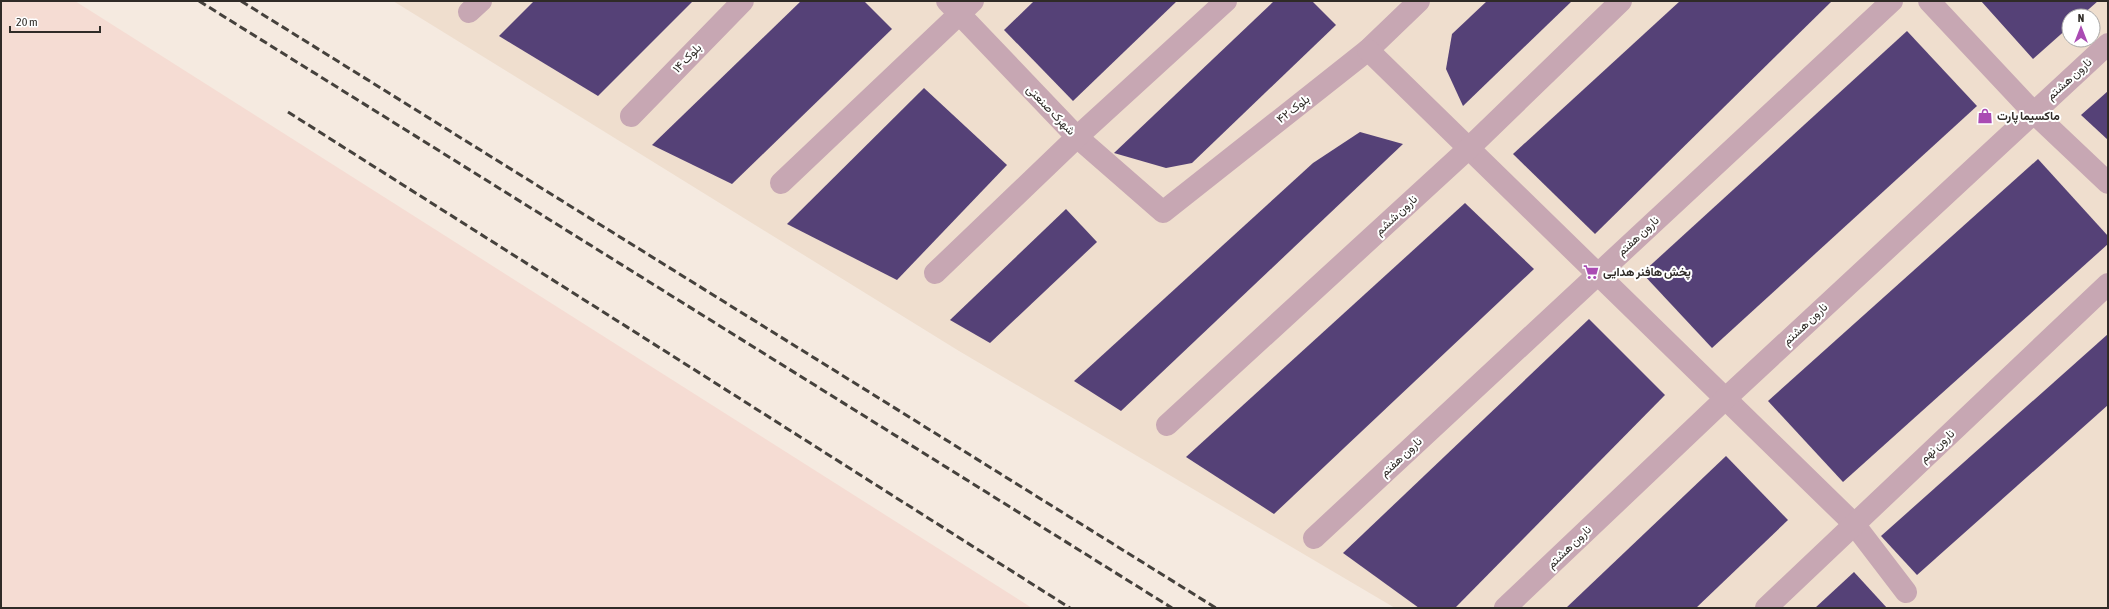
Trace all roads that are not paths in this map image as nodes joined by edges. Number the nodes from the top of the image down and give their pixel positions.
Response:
1 (743, 1) edge
2 (1226, 1) edge
3 (1419, 1) edge
4 (1621, 1) edge
5 (1892, 1) edge
6 (1929, 1) edge
7 (960, 5) edge
8 (2108, 44) edge
9 (1368, 50) junction
10 (2033, 112) junction
11 (631, 116) dead end
12 (1078, 137) junction
13 (1469, 148) junction
14 (781, 183) dead end
15 (2108, 183) edge
16 (1163, 212) joint
17 (935, 273) dead end
18 (1597, 274) junction
19 (2108, 284) edge
20 (1725, 399) junction
21 (1167, 425) dead end
22 (1854, 524) junction
23 (1314, 538) dead end
24 (1906, 592) dead end
25 (1505, 608) edge
26 (1766, 608) edge

1 - 11 lane, بلوک ۱۴
2 - 12 lane
3 - 9 lane, بلوک ۴۲
4 - 13 lane, نارون ششم
5 - 18 lane, نارون هفتم
6 - 10 lane
7 - 12 lane, شهرک صنعتی
7 - 14 lane
8 - 10 lane, نارون هشتم
9 - 13 lane
9 - 16 lane, بلوک ۴۲
10 - 15 lane
10 - 20 lane, نارون هشتم
12 - 16 lane, شهرک صنعتی
12 - 17 lane
13 - 18 lane
13 - 21 lane, نارون ششم
18 - 20 lane
18 - 23 lane, نارون هفتم
19 - 22 lane, نارون نهم
20 - 22 lane
20 - 25 lane, نارون هشتم
22 - 24 lane
22 - 26 lane, نارون نهم

